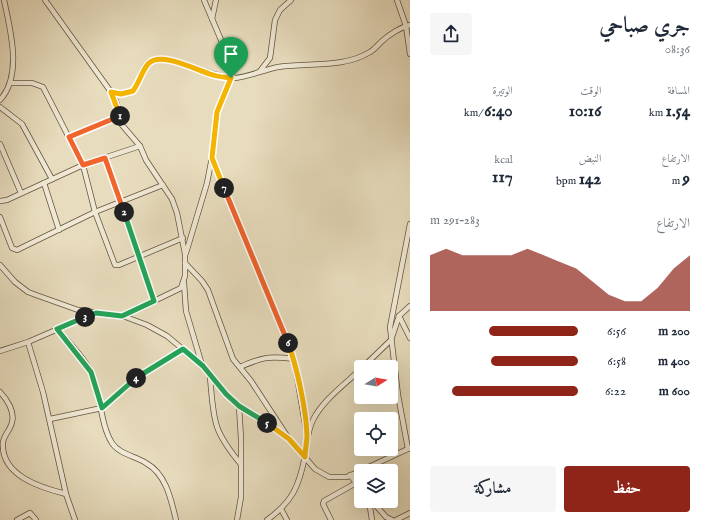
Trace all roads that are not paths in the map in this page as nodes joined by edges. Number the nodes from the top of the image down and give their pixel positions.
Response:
1 (4, 0) edge
2 (45, 0) edge
3 (204, 0) edge
4 (216, 0) edge
5 (291, 0) edge
6 (397, 0) edge
7 (212, 19) junction
8 (408, 26) edge
9 (410, 54) edge
10 (260, 71) junction
11 (231, 78) junction
12 (10, 83) junction
13 (111, 92) junction
14 (0, 100) edge
15 (0, 107) edge
16 (120, 117) junction
17 (69, 137) junction
18 (0, 144) edge
19 (140, 146) junction
20 (105, 158) junction
21 (212, 158) junction
22 (83, 165) junction
23 (52, 179) junction
24 (44, 183) junction
25 (163, 185) junction
26 (21, 193) junction
27 (0, 201) edge
28 (120, 202) junction
29 (95, 212) junction
30 (0, 217) edge
31 (410, 224) edge
32 (59, 230) junction
33 (183, 238) junction
34 (185, 254) junction
35 (140, 256) junction
36 (185, 263) junction
37 (0, 265) edge
38 (184, 283) junction
39 (154, 301) junction
40 (410, 306) edge
41 (96, 313) junction
42 (122, 316) junction
43 (399, 316) junction
44 (57, 329) junction
45 (410, 338) edge
46 (391, 340) junction
47 (28, 342) junction
48 (183, 349) junction
49 (0, 351) edge
50 (294, 359) junction
51 (370, 360) edge
52 (203, 366) junction
53 (240, 367) junction
54 (354, 376) edge
55 (210, 377) junction
56 (0, 392) edge
57 (239, 406) junction
58 (102, 408) junction
59 (50, 419) junction
60 (307, 436) junction
61 (289, 439) junction
62 (409, 449) edge
63 (2, 450) edge
64 (305, 457) junction
65 (240, 464) junction
66 (350, 476) junction
67 (354, 481) edge
68 (354, 484) edge
69 (66, 494) junction
70 (371, 508) edge
71 (378, 508) edge
72 (281, 509) junction
73 (410, 513) edge
74 (17, 520) edge
75 (36, 520) edge
76 (75, 520) edge
77 (176, 520) edge
78 (237, 520) edge
79 (267, 520) edge
80 (287, 520) edge
81 (331, 520) edge
82 (372, 520) edge
83 (392, 520) edge
84 (397, 520) edge

1 - 12 street
2 - 13 street
3 - 7 street
4 - 7 street
5 - 10 street
6 - 8 street
7 - 11 street
8 - 9 street
8 - 10 street
10 - 11 street
11 - 13 street
11 - 21 street
12 - 14 street
12 - 17 street
13 - 16 street
15 - 23 street
16 - 17 street
16 - 19 street
17 - 22 street
18 - 26 street
19 - 20 street
19 - 25 street
20 - 22 street
20 - 28 street
21 - 34 street
21 - 50 street
22 - 23 street
22 - 29 street
23 - 24 street
24 - 26 street
24 - 32 street
25 - 28 street
25 - 33 street
26 - 27 street
28 - 29 street
28 - 35 street
29 - 32 street
29 - 35 street
30 - 32 street
31 - 46 street
33 - 34 street
33 - 35 street
34 - 36 street
35 - 39 street
36 - 38 street
36 - 53 street
37 - 41 street
38 - 39 street
38 - 52 street
39 - 42 street
40 - 43 street
41 - 42 street
41 - 44 street
42 - 48 street
43 - 45 street
43 - 46 street
44 - 47 street
44 - 58 street
46 - 51 street
46 - 62 street
47 - 49 street
47 - 59 street
48 - 52 street
48 - 58 street
50 - 53 street
50 - 60 street
52 - 55 street
53 - 61 street
54 - 60 street
55 - 57 street
55 - 65 street
56 - 63 street
57 - 61 street
57 - 65 street
58 - 59 street
58 - 77 street
59 - 69 street
60 - 64 street
61 - 64 street
62 - 66 street
63 - 69 street
64 - 66 street
64 - 72 street
65 - 78 street
66 - 67 street
68 - 81 street
69 - 76 street
70 - 82 street
71 - 83 street
72 - 79 street
72 - 80 street
73 - 84 street
74 - 75 street

